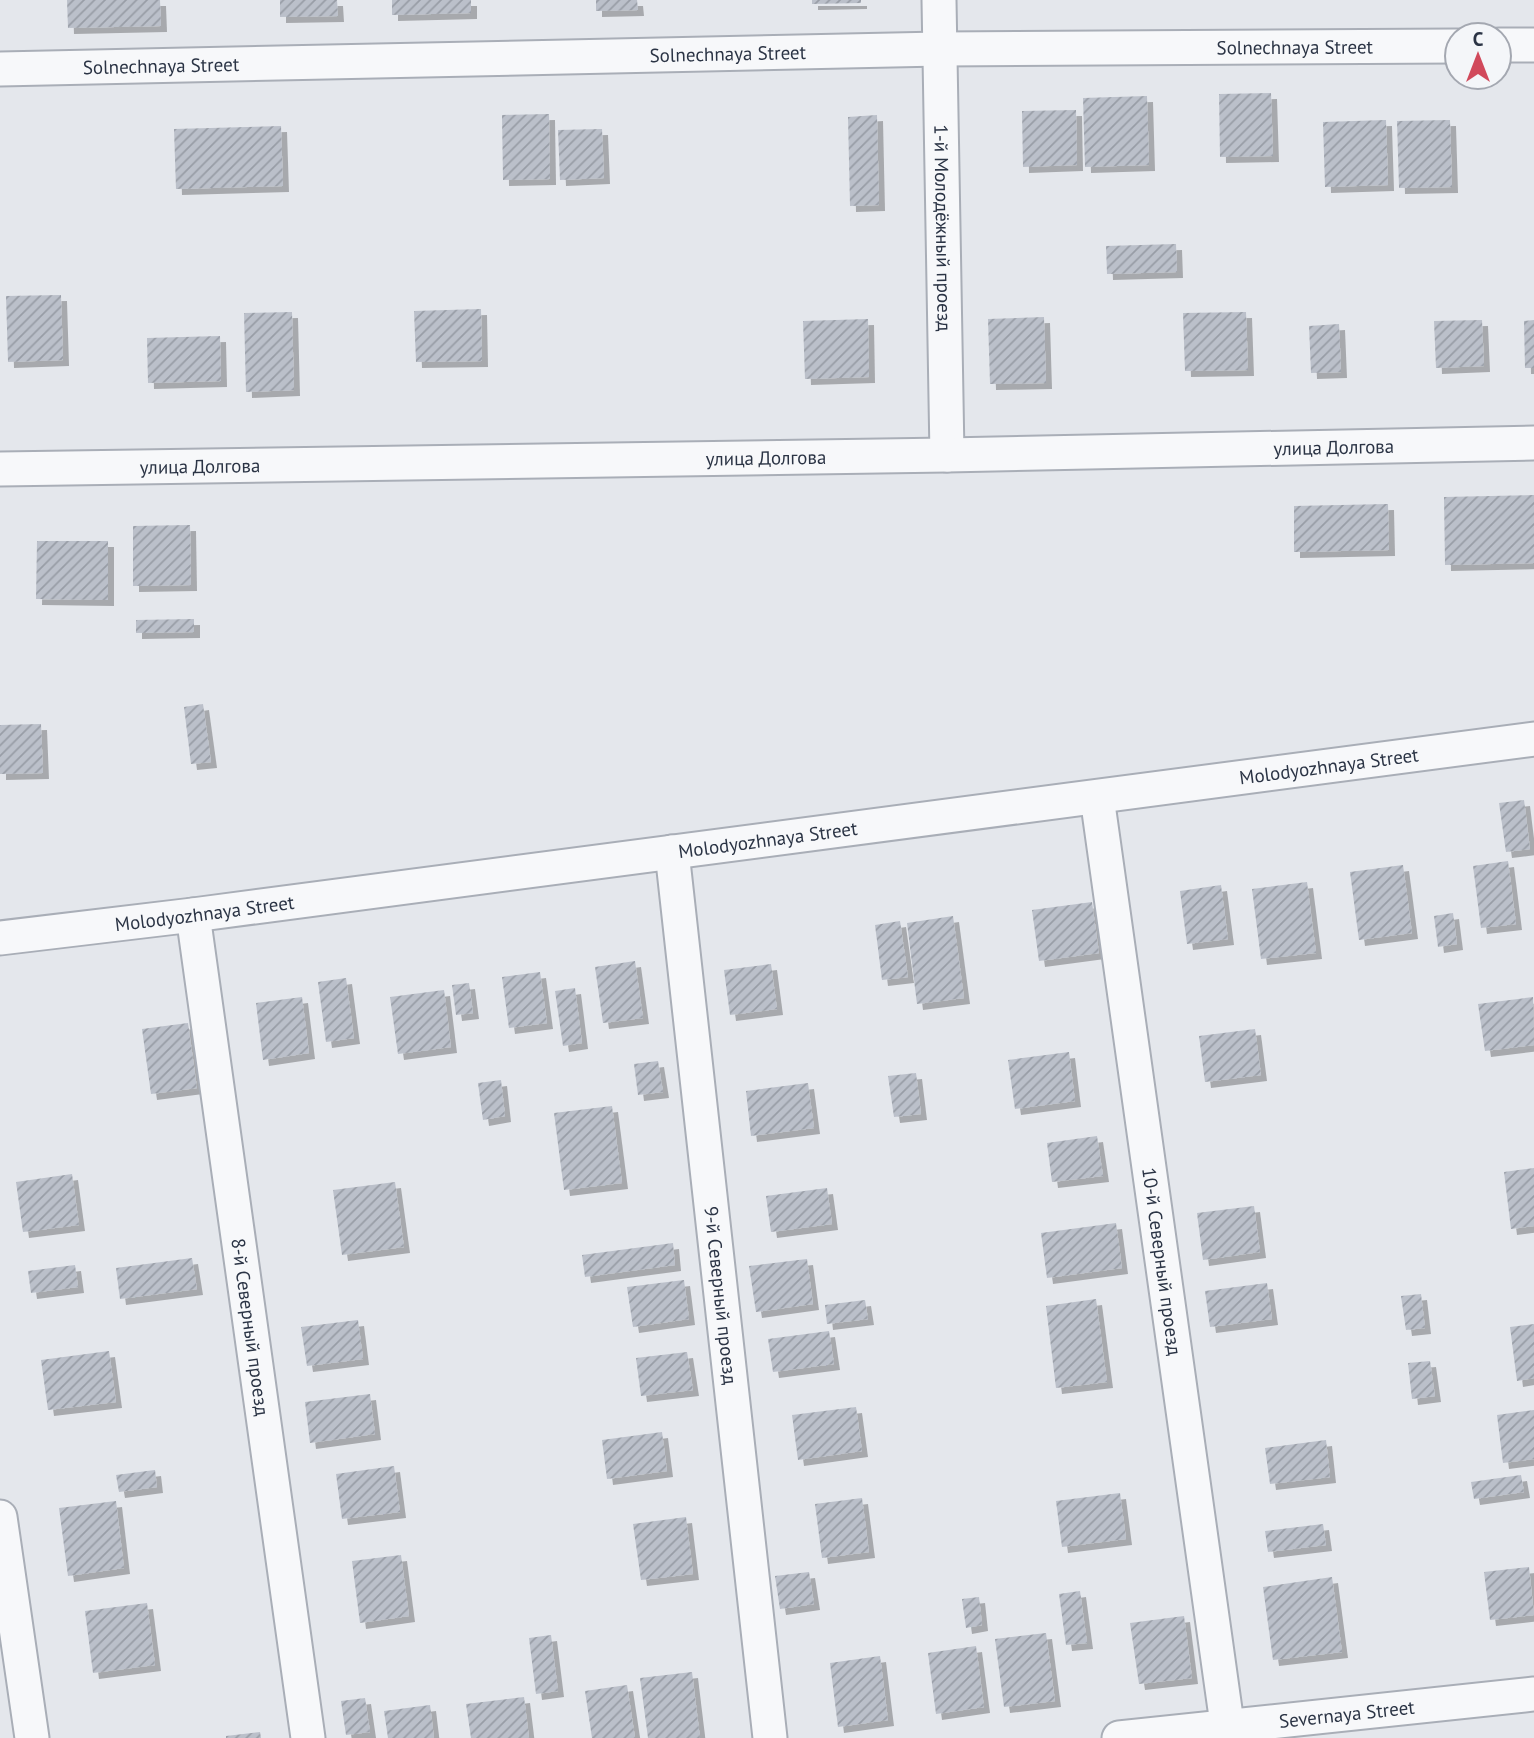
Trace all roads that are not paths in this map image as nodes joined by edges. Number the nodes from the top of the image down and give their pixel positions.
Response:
1 (939, 0) edge
2 (1513, 45) edge
3 (1534, 45) edge
4 (1443, 46) edge
5 (940, 48) junction
6 (0, 69) edge
7 (1534, 443) edge
8 (947, 455) junction
9 (0, 469) edge
10 (1534, 739) edge
11 (1097, 797) junction
12 (672, 852) junction
13 (193, 915) junction
14 (0, 937) edge
15 (0, 1517) edge
16 (1534, 1694) edge
17 (1228, 1732) edge
18 (32, 1738) edge
19 (308, 1738) edge
20 (770, 1738) edge
21 (1119, 1738) edge

1 - 5 street, 1-й Молодёжный проезд
2 - 3 street
4 - 5 street, Solnechnaya Street
5 - 6 street, Solnechnaya Street
5 - 8 street, 1-й Молодёжный проезд
7 - 8 street, улица Долгова
8 - 9 street, улица Долгова
10 - 11 street, Molodyozhnaya Street
11 - 12 street, Molodyozhnaya Street
11 - 17 street, 10-й Северный проезд
12 - 13 street, Molodyozhnaya Street
12 - 20 street, 9-й Северный проезд
13 - 14 street, Molodyozhnaya Street
13 - 19 street, 8-й Северный проезд
15 - 18 street
16 - 17 street, Severnaya Street
17 - 21 street, Severnaya Street

